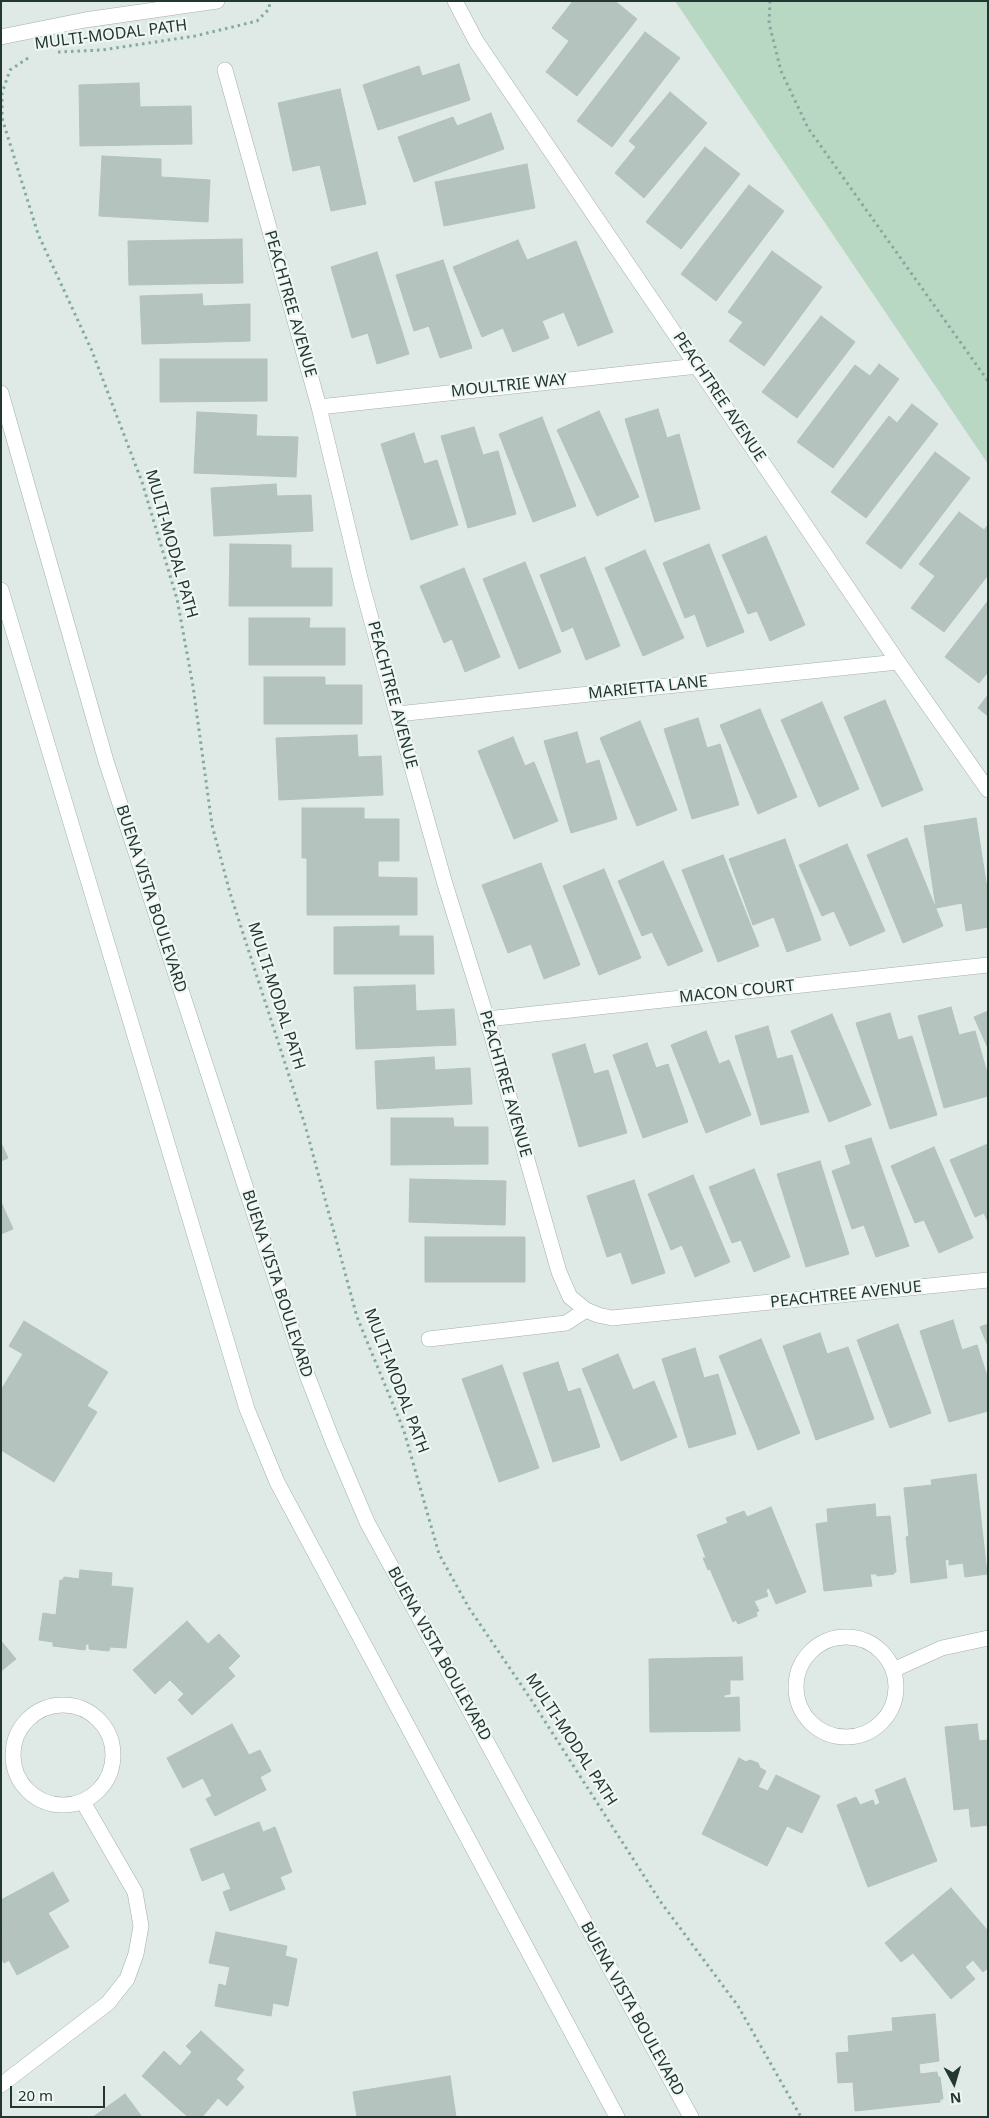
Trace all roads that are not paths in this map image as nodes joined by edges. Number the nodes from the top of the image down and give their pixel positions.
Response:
1 (217, 1) edge
2 (455, 1) edge
3 (1, 37) edge
4 (224, 70) dead end
5 (698, 366) junction
6 (1, 393) edge
7 (319, 407) junction
8 (1, 590) edge
9 (898, 662) junction
10 (397, 714) junction
11 (988, 790) edge
12 (988, 965) edge
13 (487, 1019) junction
14 (988, 1280) edge
15 (586, 1310) junction
16 (429, 1339) dead end
17 (988, 1638) edge
18 (893, 1670) junction
19 (84, 1802) junction
20 (1, 2084) edge
21 (617, 2117) edge
22 (691, 2117) edge

1 - 3 street
2 - 5 street, PEACHTREE AVENUE
4 - 7 street, PEACHTREE AVENUE
5 - 7 street, MOULTRIE WAY
5 - 9 street, PEACHTREE AVENUE
6 - 22 street, BUENA VISTA BOULEVARD
7 - 10 street, PEACHTREE AVENUE
8 - 21 street
9 - 10 street, MARIETTA LANE
9 - 11 street, PEACHTREE AVENUE
10 - 13 street, PEACHTREE AVENUE
12 - 13 street, MACON COURT
13 - 15 street, PEACHTREE AVENUE
14 - 15 street, PEACHTREE AVENUE
15 - 16 street
17 - 18 street
18 - 18 street
19 - 19 street
19 - 20 street

